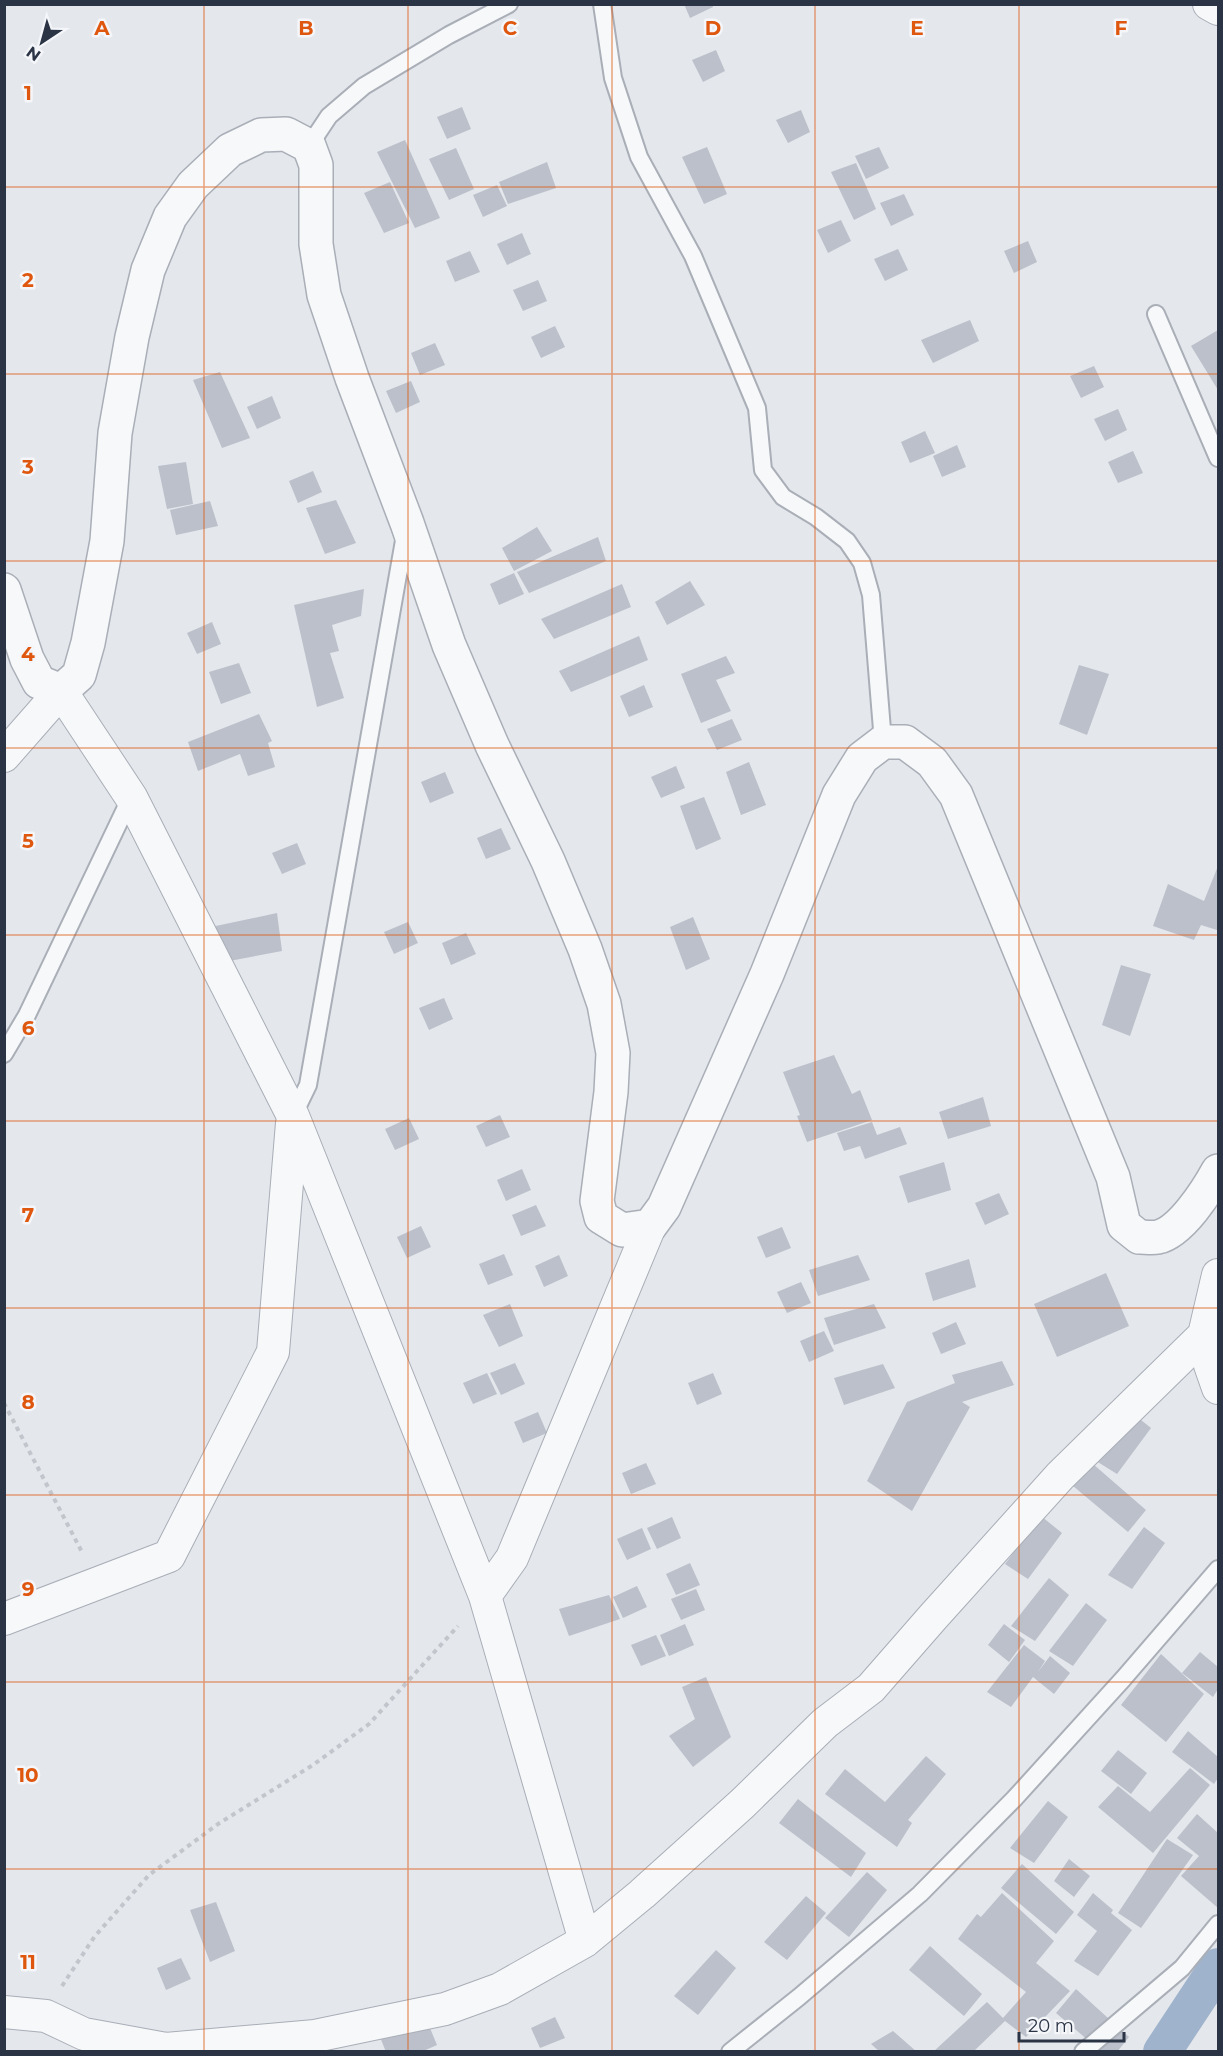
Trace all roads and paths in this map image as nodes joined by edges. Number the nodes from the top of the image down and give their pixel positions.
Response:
1 (509, 4) edge
2 (602, 4) edge
3 (1209, 4) edge
4 (1218, 9) edge
5 (309, 146) junction
6 (1156, 314) dead end
7 (1218, 458) edge
8 (407, 523) junction
9 (4, 590) edge
10 (61, 691) junction
11 (883, 742) junction
12 (4, 756) edge
13 (130, 797) junction
14 (4, 1054) edge
15 (293, 1116) junction
16 (1218, 1172) edge
17 (650, 1227) junction
18 (1218, 1275) edge
19 (1204, 1335) junction
20 (1218, 1388) edge
21 (4, 1403) edge
22 (1218, 1569) edge
23 (98, 1583) junction
24 (485, 1596) junction
25 (4, 1619) edge
26 (1218, 1924) edge
27 (585, 1941) junction
28 (4, 2012) edge
29 (46, 2016) junction
30 (730, 2052) edge
31 (1083, 2052) edge

1 - 5 lane
2 - 11 lane
3 - 4 street
5 - 8 street
5 - 10 street
6 - 7 lane
8 - 15 lane
8 - 17 street
9 - 10 street
10 - 12 street
10 - 13 street
11 - 16 street
11 - 17 street
13 - 14 lane
13 - 15 street
15 - 23 street
15 - 24 street
17 - 24 street
18 - 19 street
19 - 20 street
19 - 27 street
21 - 23 path
22 - 30 lane
23 - 25 street
24 - 27 street
24 - 29 path
26 - 31 lane
27 - 29 street
28 - 29 street

